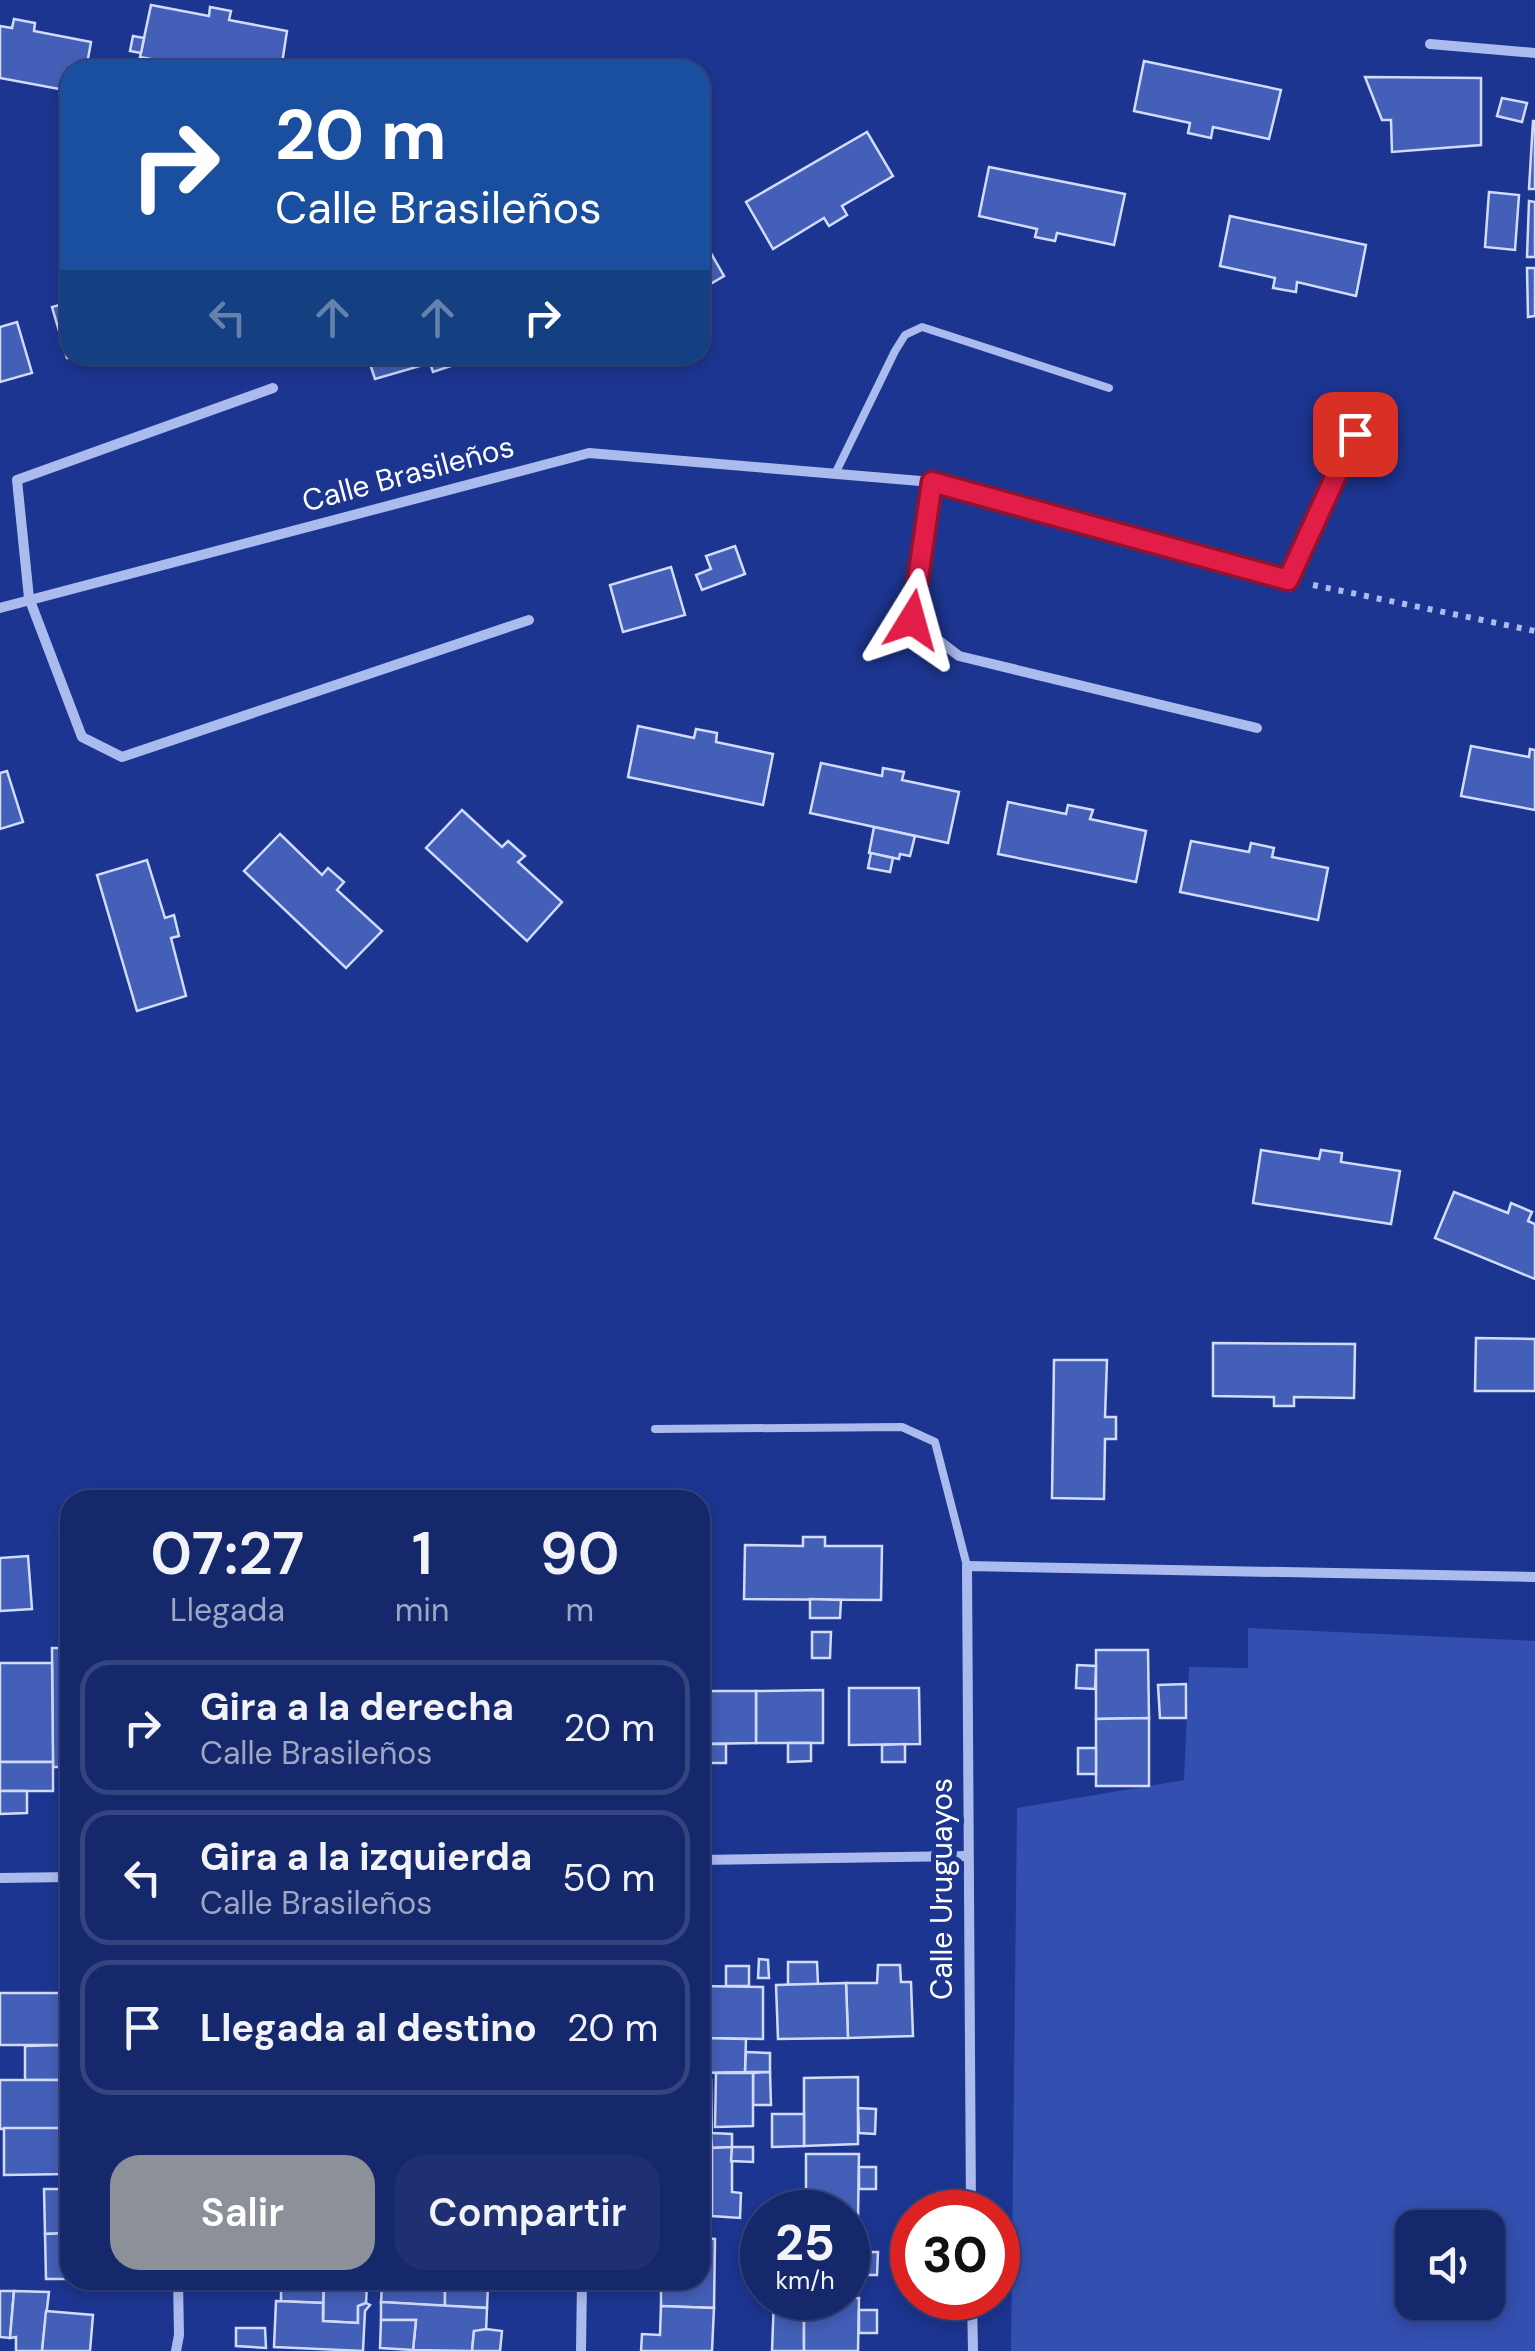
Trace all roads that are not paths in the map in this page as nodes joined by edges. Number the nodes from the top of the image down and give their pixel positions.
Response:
1 (1430, 44) dead end
2 (1535, 53) edge
3 (273, 388) dead end
4 (1110, 388) dead end
5 (1355, 434) dead end
6 (835, 474) junction
7 (932, 482) junction
8 (1288, 580) joint
9 (29, 598) junction
10 (0, 608) edge
11 (529, 620) dead end
12 (1257, 728) dead end
13 (655, 1430) dead end
14 (967, 1566) junction
15 (1535, 1577) edge
16 (966, 1856) junction
17 (710, 1860) edge
18 (60, 1877) edge
19 (0, 1878) edge
20 (971, 2190) edge
21 (178, 2290) edge
22 (582, 2290) edge
23 (972, 2320) edge
24 (176, 2351) edge
25 (581, 2351) edge
26 (973, 2351) edge

1 - 2 street
3 - 9 street
4 - 6 lane
5 - 8 lane
6 - 7 street, Calle Brasileños
6 - 9 street, Calle Brasileños
7 - 8 street, Calle Brasileños
7 - 12 street
9 - 10 street, Calle Brasileños
9 - 11 street
13 - 14 lane
14 - 15 street
14 - 16 street, Calle Uruguayos
16 - 17 street
16 - 20 street, Calle Uruguayos
18 - 19 street
21 - 24 street
22 - 25 street
23 - 26 street

